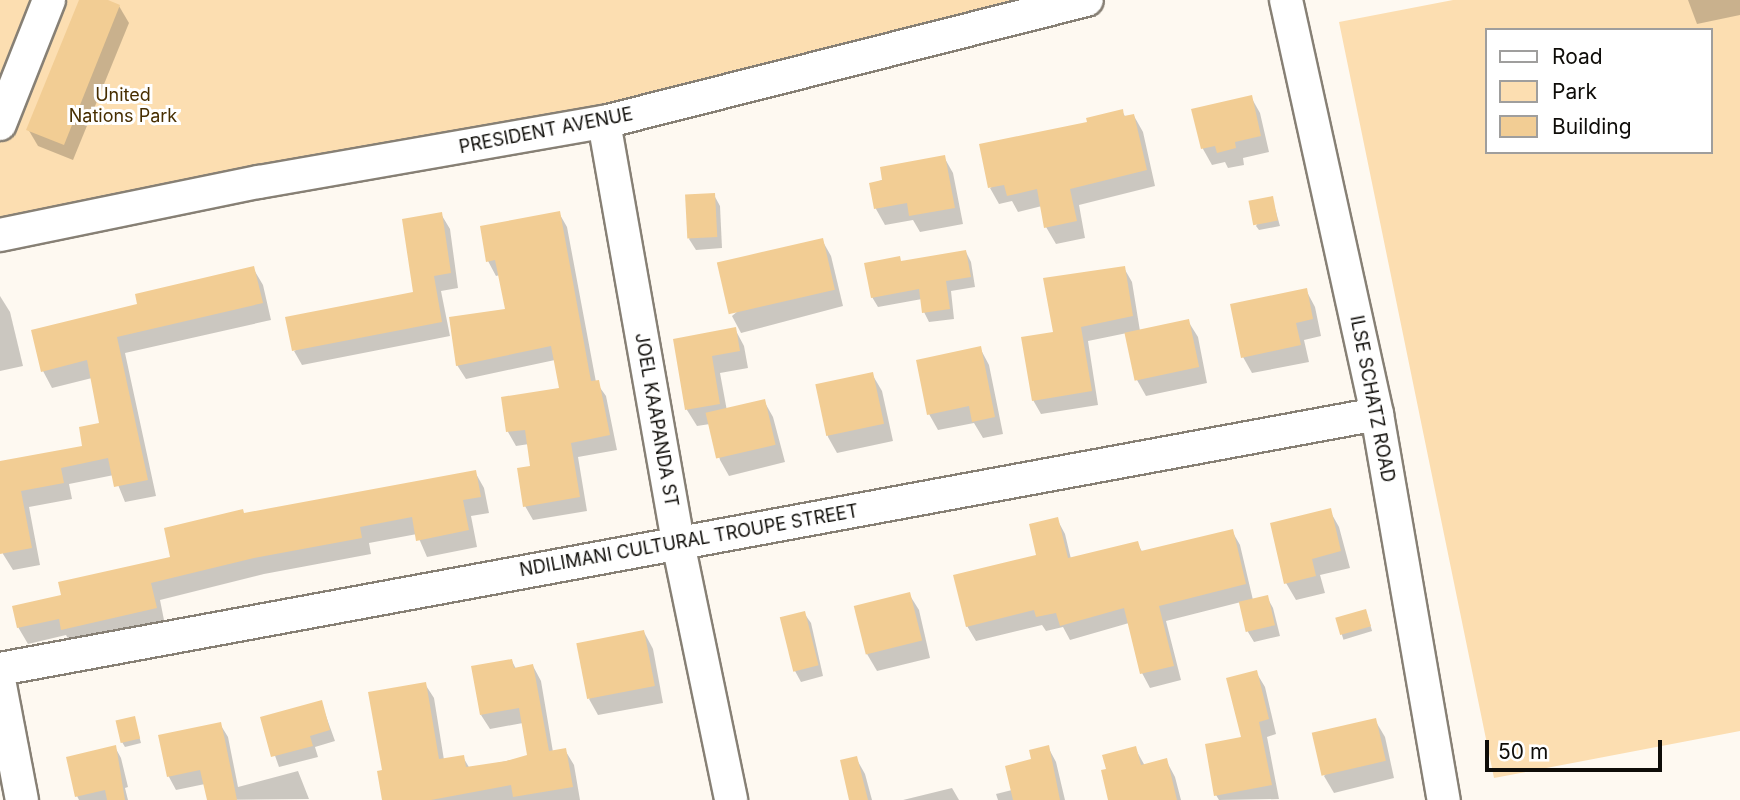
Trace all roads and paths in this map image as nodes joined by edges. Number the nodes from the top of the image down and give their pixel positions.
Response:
1 (49, 0) edge
2 (1087, 0) edge
3 (1286, 0) edge
4 (604, 122) junction
5 (0, 124) edge
6 (0, 235) edge
7 (1377, 414) junction
8 (678, 543) junction
9 (0, 669) edge
10 (0, 685) edge
11 (22, 800) edge
12 (731, 800) edge
13 (1444, 800) edge

1 - 5 street
2 - 4 street, PRESIDENT AVENUE
3 - 7 street, ILSE SCHATZ ROAD
4 - 6 street, PRESIDENT AVENUE
4 - 8 street, JOEL KAAPANDA ST
7 - 8 street, NDILIMANI CULTURAL TROUPE STREET
7 - 13 street, ILSE SCHATZ ROAD
8 - 9 street, NDILIMANI CULTURAL TROUPE STREET
8 - 12 street, JOEL KAAPANDA ST
10 - 11 street

